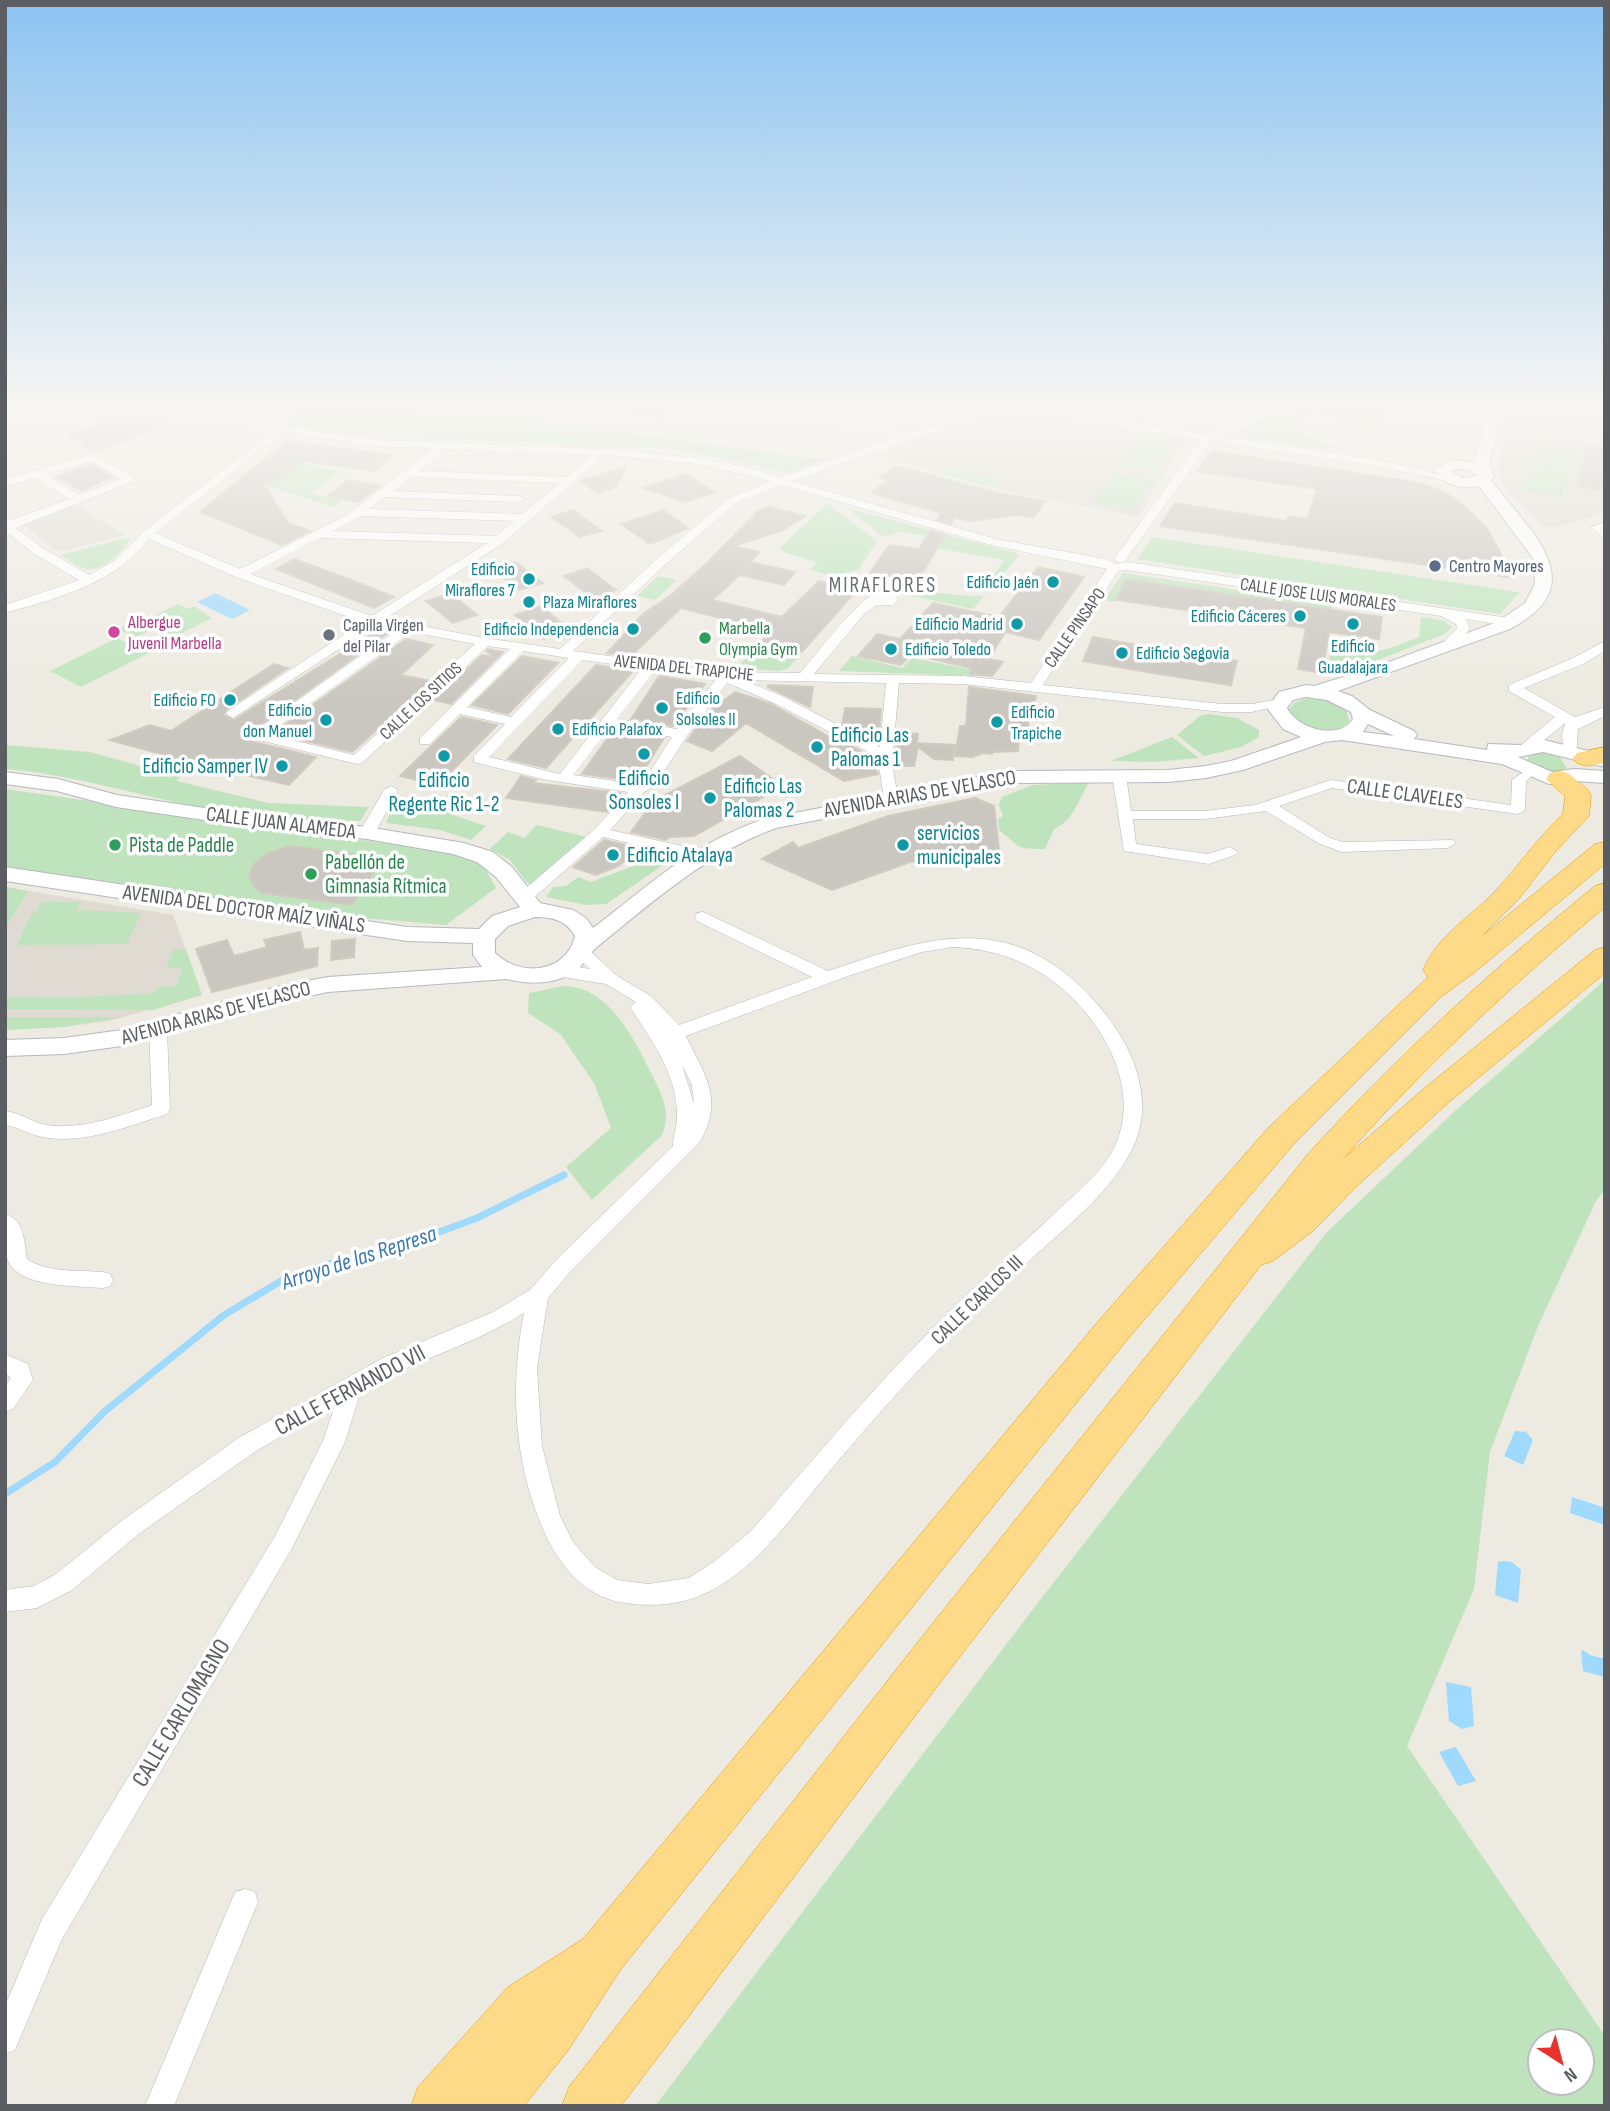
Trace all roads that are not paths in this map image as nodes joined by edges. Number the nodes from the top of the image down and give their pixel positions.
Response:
1 (66, 504) edge
2 (186, 504) edge
3 (370, 504) edge
4 (541, 504) edge
5 (730, 504) edge
6 (861, 504) edge
7 (1160, 504) edge
8 (1497, 504) edge
9 (1502, 504) edge
10 (1506, 510) junction
11 (359, 512) junction
12 (524, 517) junction
13 (6, 526) edge
14 (147, 534) junction
15 (322, 534) junction
16 (499, 540) junction
17 (1117, 564) junction
18 (240, 574) junction
19 (87, 579) junction
20 (880, 602) dead end
21 (5, 609) edge
22 (1433, 612) junction
23 (374, 621) junction
24 (1510, 622) junction
25 (408, 628) junction
26 (485, 642) junction
27 (1605, 645) edge
28 (520, 647) junction
29 (1437, 650) junction
30 (578, 656) junction
31 (651, 666) junction
32 (1384, 671) junction
33 (726, 676) junction
34 (772, 677) junction
35 (809, 677) junction
36 (893, 677) junction
37 (1034, 687) junction
38 (758, 691) junction
39 (1318, 691) junction
40 (1279, 708) junction
41 (458, 709) junction
42 (1358, 710) junction
43 (1605, 711) edge
44 (233, 714) dead end
45 (1569, 720) junction
46 (606, 721) junction
47 (514, 722) junction
48 (681, 734) junction
49 (1333, 735) junction
50 (1429, 738) junction
51 (425, 741) dead end
52 (1271, 753) junction
53 (1524, 759) junction
54 (485, 760) junction
55 (886, 762) junction
56 (1583, 764) edge
57 (1119, 775) junction
58 (1605, 777) edge
59 (5, 778) edge
60 (564, 778) junction
61 (639, 789) junction
62 (391, 790) dead end
63 (891, 798) junction
64 (1268, 806) junction
65 (1126, 815) junction
66 (600, 832) junction
67 (367, 833) junction
68 (1448, 843) dead end
69 (1605, 850) edge
70 (1230, 852) dead end
71 (700, 854) junction
72 (5, 874) edge
73 (1605, 892) edge
74 (529, 904) junction
75 (632, 905) junction
76 (569, 916) junction
77 (703, 917) dead end
78 (483, 944) junction
79 (584, 949) junction
80 (1605, 957) edge
81 (556, 971) junction
82 (505, 972) junction
83 (426, 977) junction
84 (825, 977) junction
85 (611, 980) junction
86 (1430, 990) junction
87 (628, 992) junction
88 (651, 1023) junction
89 (158, 1030) junction
90 (676, 1033) junction
91 (5, 1048) edge
92 (676, 1070) junction
93 (702, 1090) junction
94 (683, 1092) junction
95 (5, 1118) edge
96 (676, 1153) junction
97 (5, 1222) edge
98 (1240, 1266) junction
99 (103, 1280) dead end
100 (538, 1295) junction
101 (5, 1363) edge
102 (352, 1384) junction
103 (5, 1403) edge
104 (5, 1601) edge
105 (246, 1902) dead end
106 (604, 1952) junction
107 (5, 2040) edge
108 (159, 2106) edge
109 (438, 2106) edge
110 (490, 2106) edge
111 (588, 2106) edge

1 - 13 street
2 - 14 street
3 - 11 street
4 - 12 street
5 - 30 street
6 - 17 street, CALLE JOSE LUIS MORALES
7 - 17 street, CALLE PINSAPO
8 - 10 main road
9 - 10 main road
10 - 24 main road
11 - 12 street
11 - 15 street
12 - 16 street
13 - 19 street
14 - 18 street, AVENIDA DEL TRAPICHE
14 - 19 street
15 - 16 street
15 - 18 street
16 - 23 street
17 - 22 street, CALLE JOSE LUIS MORALES
17 - 37 street, CALLE PINSAPO
18 - 23 street, AVENIDA DEL TRAPICHE
19 - 21 street
20 - 35 street
22 - 24 street, CALLE JOSE LUIS MORALES
22 - 29 street
23 - 25 street, AVENIDA DEL TRAPICHE
23 - 44 street
24 - 29 main road
25 - 26 street, AVENIDA DEL TRAPICHE
25 - 26 street, CALLE LOS SITIOS
26 - 28 street, AVENIDA DEL TRAPICHE
27 - 45 street
28 - 30 street, AVENIDA DEL TRAPICHE
28 - 41 street
29 - 32 main road
29 - 50 main road
30 - 31 street, AVENIDA DEL TRAPICHE
30 - 47 street
30 - 54 street
31 - 33 street, AVENIDA DEL TRAPICHE
31 - 46 street
32 - 39 main road
32 - 42 main road
33 - 34 street, AVENIDA DEL TRAPICHE
33 - 38 street
33 - 48 street
34 - 35 street, AVENIDA DEL TRAPICHE
34 - 38 street
35 - 36 street, AVENIDA DEL TRAPICHE
36 - 37 street, AVENIDA DEL TRAPICHE
36 - 55 street
37 - 40 street, AVENIDA DEL TRAPICHE
38 - 55 street
39 - 40 main road
39 - 42 main road
40 - 49 main road
40 - 52 main road
41 - 47 street
41 - 51 street
42 - 49 main road
42 - 50 main road
43 - 45 street
45 - 53 street
45 - 56 street
46 - 48 street
46 - 60 street
47 - 54 street
48 - 61 street
49 - 52 main road, AVENIDA ARIAS DE VELASCO
49 - 53 main road
50 - 53 main road
52 - 57 main road, AVENIDA ARIAS DE VELASCO
53 - 56 main road
53 - 56 main road
53 - 64 street, CALLE CLAVELES
54 - 60 street
55 - 63 street
56 - 58 main road
56 - 86 highway
57 - 63 main road, AVENIDA ARIAS DE VELASCO
57 - 65 street
59 - 67 main road, CALLE JUAN ALAMEDA
60 - 61 street
61 - 66 street
62 - 67 street
63 - 71 main road, AVENIDA ARIAS DE VELASCO
64 - 65 street, CALLE CLAVELES
64 - 68 street
65 - 70 street
66 - 71 street
66 - 74 street
67 - 74 main road, CALLE JUAN ALAMEDA
69 - 86 highway
71 - 75 main road, AVENIDA ARIAS DE VELASCO
72 - 78 main road, AVENIDA DEL DOCTOR MAÍZ VIÑALS
73 - 98 highway
74 - 76 main road
74 - 78 main road
75 - 76 main road, AVENIDA ARIAS DE VELASCO
75 - 79 main road, AVENIDA ARIAS DE VELASCO
76 - 79 main road
77 - 84 street
78 - 82 main road
78 - 83 main road, AVENIDA ARIAS DE VELASCO
79 - 81 main road
79 - 85 street, CALLE FERNANDO VII
80 - 98 highway
81 - 82 main road
81 - 85 street, CALLE FERNANDO VII
82 - 83 main road, AVENIDA ARIAS DE VELASCO
83 - 89 main road, AVENIDA ARIAS DE VELASCO
84 - 90 street, CALLE CARLOS III
84 - 100 street, CALLE CARLOS III
85 - 87 street, CALLE FERNANDO VII
86 - 106 highway
87 - 88 street, CALLE FERNANDO VII
87 - 90 street, CALLE FERNANDO VII
88 - 90 street
88 - 92 street, CALLE FERNANDO VII
89 - 91 main road, AVENIDA ARIAS DE VELASCO
89 - 95 street
90 - 92 street, CALLE FERNANDO VII
90 - 93 street, CALLE FERNANDO VII
92 - 94 street, CALLE FERNANDO VII
93 - 94 street
93 - 96 street, CALLE FERNANDO VII
94 - 96 street, CALLE FERNANDO VII
96 - 100 street, CALLE FERNANDO VII
97 - 99 street
98 - 111 highway
100 - 102 street, CALLE FERNANDO VII
101 - 103 street
102 - 104 street, CALLE FERNANDO VII
102 - 107 street, CALLE CARLOMAGNO
105 - 108 street
106 - 109 highway
106 - 110 highway

